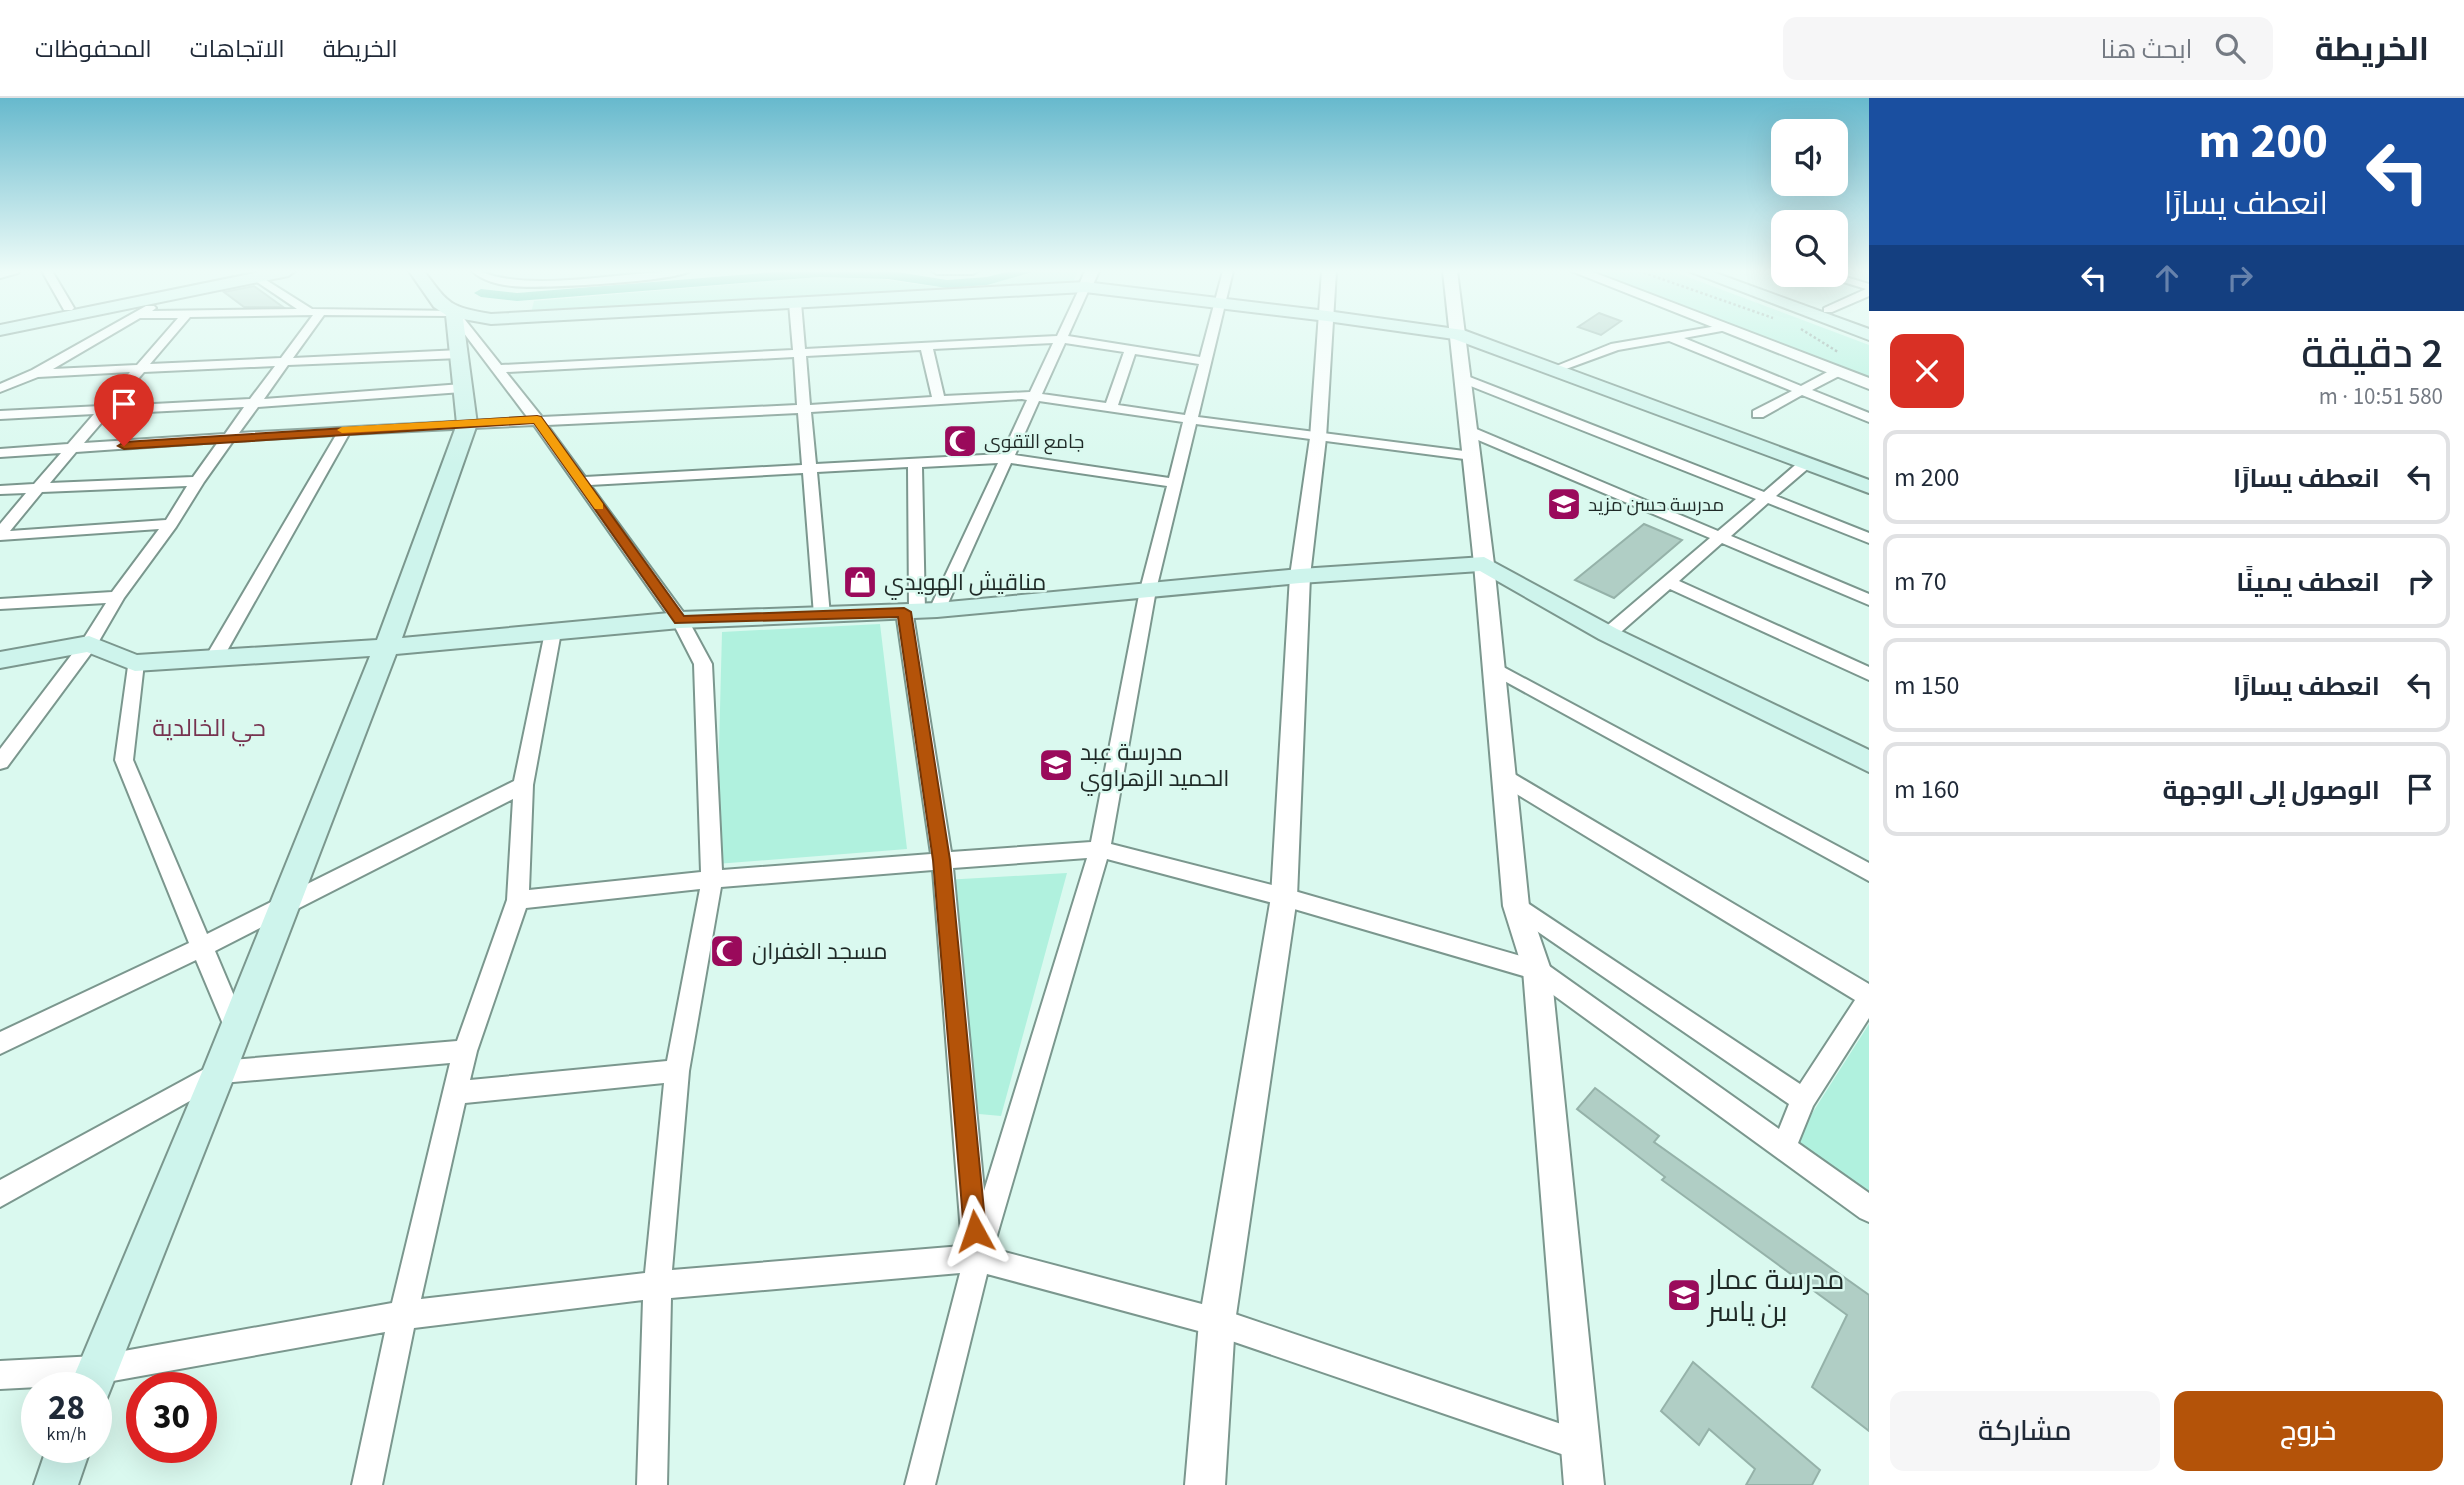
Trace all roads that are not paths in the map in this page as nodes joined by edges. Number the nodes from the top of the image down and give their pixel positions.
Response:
1 (102, 336) edge
2 (169, 336) edge
3 (300, 336) edge
4 (457, 336) edge
5 (471, 336) edge
6 (798, 336) edge
7 (1063, 336) edge
8 (1213, 336) edge
9 (1326, 336) edge
10 (1457, 336) edge
11 (1462, 336) edge
12 (1677, 336) edge
13 (1743, 336) edge
14 (1670, 337) junction
15 (1062, 339) junction
16 (926, 346) junction
17 (1131, 350) junction
18 (800, 353) junction
19 (460, 354) junction
20 (1206, 362) junction
21 (282, 364) junction
22 (497, 369) junction
23 (1555, 369) junction
24 (140, 370) junction
25 (1837, 372) junction
26 (36, 373) junction
27 (1462, 378) junction
28 (1869, 384) edge
29 (0, 388) edge
30 (462, 388) junction
31 (1803, 390) junction
32 (1035, 397) junction
33 (939, 400) junction
34 (256, 403) junction
35 (1111, 407) junction
36 (804, 408) junction
37 (103, 411) junction
38 (1758, 414) dead end
39 (0, 415) edge
40 (1191, 418) junction
41 (1869, 418) edge
42 (537, 420) junction
43 (467, 424) junction
44 (345, 430) junction
45 (1318, 438) junction
46 (229, 439) junction
47 (1470, 444) junction
48 (71, 449) junction
49 (0, 453) edge
50 (1007, 458) junction
51 (915, 463) junction
52 (1806, 463) junction
53 (809, 470) junction
54 (197, 481) junction
55 (581, 481) junction
56 (1176, 483) junction
57 (1869, 487) edge
58 (37, 488) junction
59 (0, 490) edge
60 (1767, 497) junction
61 (171, 524) junction
62 (0, 535) edge
63 (1720, 537) junction
64 (1869, 538) edge
65 (1484, 564) junction
66 (1300, 576) junction
67 (1668, 582) junction
68 (1147, 590) junction
69 (117, 597) junction
70 (1869, 600) edge
71 (0, 604) edge
72 (920, 611) junction
73 (822, 615) junction
74 (680, 620) junction
75 (553, 632) junction
76 (1608, 634) junction
77 (89, 644) junction
78 (386, 647) junction
79 (214, 658) junction
80 (0, 660) edge
81 (135, 663) junction
82 (1494, 668) junction
83 (1869, 674) edge
84 (0, 762) edge
85 (1869, 762) edge
86 (1504, 777) junction
87 (523, 785) junction
88 (1100, 849) junction
89 (942, 860) junction
90 (1869, 873) edge
91 (712, 878) junction
92 (1284, 897) junction
93 (518, 900) junction
94 (1516, 906) junction
95 (284, 908) junction
96 (202, 947) junction
97 (1537, 971) junction
98 (1869, 997) edge
99 (236, 1029) junction
100 (0, 1043) edge
101 (465, 1051) junction
102 (677, 1071) junction
103 (219, 1072) junction
104 (456, 1093) junction
105 (1803, 1100) junction
106 (1784, 1148) junction
107 (0, 1194) edge
108 (1869, 1209) edge
109 (977, 1258) junction
110 (657, 1285) junction
111 (403, 1315) junction
112 (1217, 1322) junction
113 (96, 1372) edge
114 (0, 1375) edge
115 (112, 1375) edge
116 (21, 1376) edge
117 (1579, 1445) junction
118 (64, 1463) edge
119 (56, 1485) edge
120 (367, 1485) edge
121 (652, 1485) edge
122 (920, 1485) edge
123 (1205, 1485) edge
124 (1584, 1485) edge

1 - 26 street
2 - 24 street
3 - 21 street
4 - 19 main road
5 - 22 street
6 - 18 street
7 - 15 street
8 - 20 street
9 - 45 street
10 - 27 street
11 - 23 main road
12 - 14 street
13 - 25 street
14 - 23 street
14 - 31 street
15 - 16 street
15 - 17 street
15 - 32 street
16 - 18 street
16 - 33 street
17 - 20 street
17 - 35 street
18 - 22 street
18 - 36 street
19 - 21 street
19 - 30 main road
20 - 40 street
21 - 24 street
21 - 34 street
22 - 42 street
23 - 52 main road
24 - 26 street
24 - 37 street
25 - 28 street
25 - 31 street
26 - 29 street
27 - 47 street
27 - 60 street
30 - 34 street
30 - 43 main road
31 - 38 street
31 - 41 street
32 - 33 street
32 - 35 street
32 - 50 street
33 - 36 street
34 - 37 street
34 - 46 street
35 - 40 street
36 - 42 street
36 - 53 street
37 - 39 street
37 - 48 street
40 - 45 street
40 - 56 street
42 - 43 street
42 - 55 street
43 - 44 street
43 - 78 main road
44 - 46 street
44 - 79 street
45 - 47 street
45 - 66 street
46 - 48 street
46 - 54 street
47 - 63 street
47 - 65 street
48 - 49 street
48 - 58 street
50 - 51 street
50 - 56 street
50 - 72 street
51 - 53 street
51 - 72 street
52 - 57 main road
52 - 60 street
53 - 55 street
53 - 73 street
54 - 58 street
54 - 61 street
55 - 74 street
56 - 68 street
58 - 59 street
58 - 62 street
60 - 63 street
60 - 64 street
61 - 62 street
61 - 69 street
63 - 67 street
63 - 70 street
65 - 66 main road
65 - 76 main road
65 - 82 street
66 - 68 main road
66 - 92 street
67 - 76 street
67 - 83 street
68 - 72 main road
68 - 88 street
69 - 71 street
69 - 77 street
72 - 73 main road
72 - 89 street
73 - 74 main road
74 - 75 main road
74 - 91 street
75 - 78 main road
75 - 87 street
76 - 85 main road
77 - 80 main road
77 - 81 main road
77 - 84 street
78 - 79 main road
78 - 95 main road
79 - 81 main road
81 - 96 street
82 - 86 street
82 - 90 street
86 - 94 street
86 - 98 street
87 - 93 street
87 - 95 street
88 - 89 street
88 - 92 street
88 - 109 street
89 - 91 street
89 - 109 street
91 - 93 street
91 - 102 street
92 - 97 street
92 - 112 street
93 - 101 street
94 - 97 street
94 - 105 street
95 - 96 street
95 - 99 main road
96 - 99 street
96 - 100 street
97 - 106 street
97 - 117 street
98 - 105 street
99 - 103 main road
101 - 103 street
101 - 104 street
102 - 104 street
102 - 110 street
103 - 107 street
103 - 113 main road
104 - 111 street
105 - 106 street
106 - 108 street
109 - 110 street
109 - 112 street
109 - 122 street
110 - 111 street
110 - 121 street
111 - 115 street
111 - 120 street
112 - 117 street
112 - 123 street
114 - 116 street
117 - 124 street
118 - 119 main road

